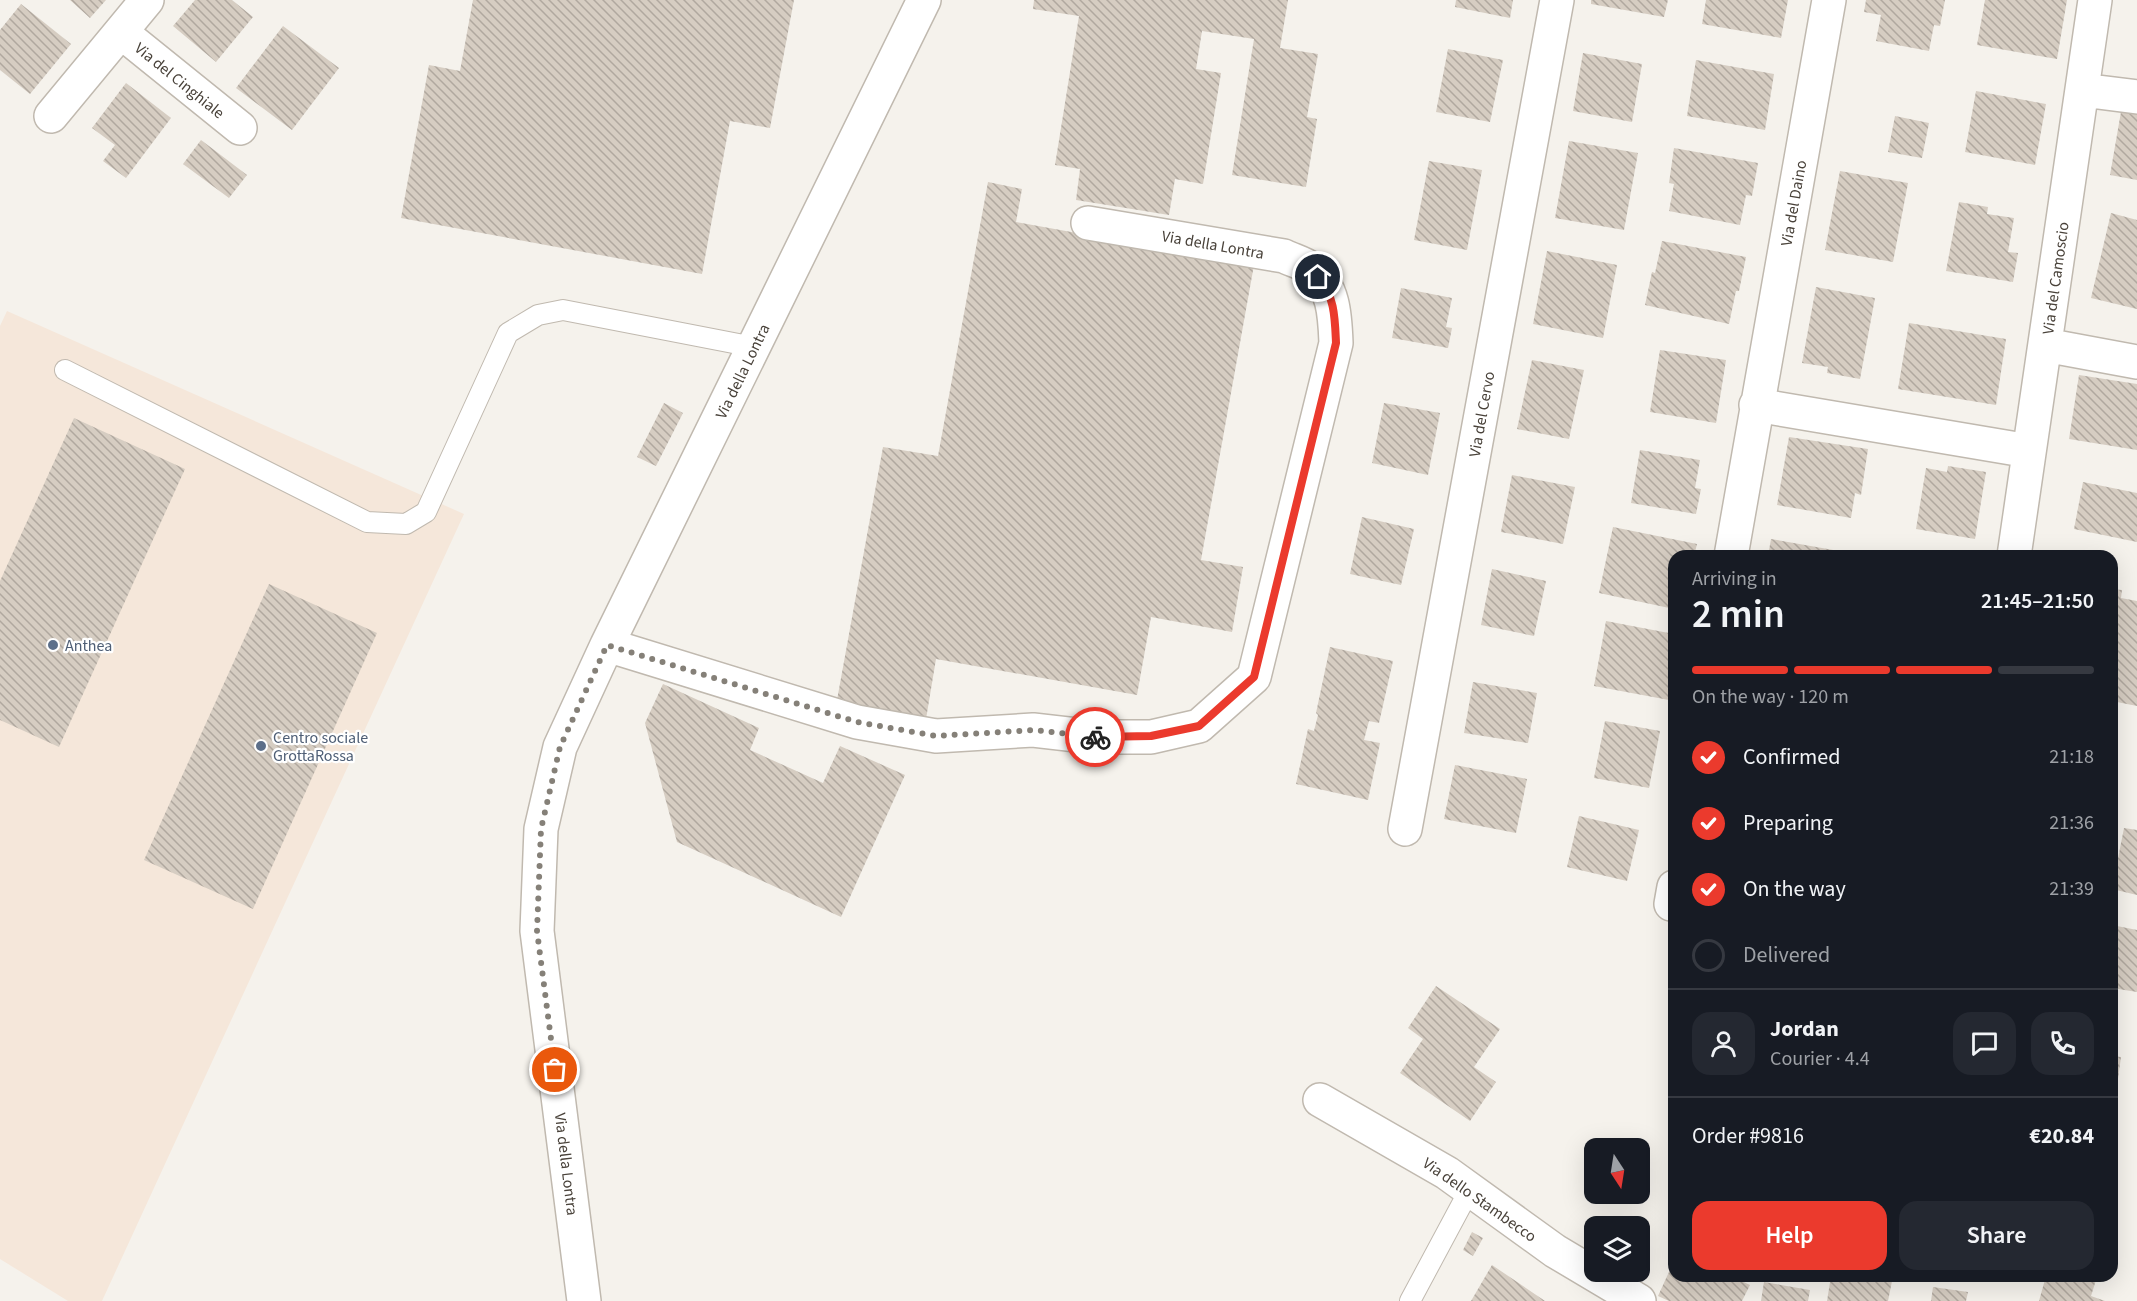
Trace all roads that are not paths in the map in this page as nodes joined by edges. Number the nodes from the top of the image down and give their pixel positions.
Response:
1 (147, 0) edge
2 (924, 0) edge
3 (1557, 0) edge
4 (1829, 0) edge
5 (2095, 0) edge
6 (121, 32) junction
7 (2082, 90) junction
8 (2137, 97) edge
9 (51, 116) dead end
10 (240, 128) dead end
11 (1088, 223) dead end
12 (2045, 345) junction
13 (754, 347) junction
14 (2137, 362) edge
15 (65, 370) dead end
16 (1756, 405) junction
17 (2029, 451) junction
18 (1732, 550) edge
19 (2015, 550) edge
20 (607, 645) junction
21 (1405, 829) dead end
22 (1320, 1100) dead end
23 (1470, 1189) junction
24 (584, 1301) edge
25 (1410, 1301) edge
26 (1639, 1301) edge

1 - 6 street, Via del Cinghiale
2 - 13 street, Via della Lontra
3 - 21 street, Via del Cervo
4 - 16 street, Via del Daino
5 - 7 street, Via del Camoscio
6 - 9 street, Via del Cinghiale
6 - 10 street, Via del Cinghiale
7 - 8 street
7 - 12 street, Via del Camoscio
11 - 20 street, Via della Lontra
12 - 14 street
12 - 17 street, Via del Camoscio
13 - 15 lane
13 - 20 street, Via della Lontra
16 - 17 street
16 - 18 street, Via del Daino
17 - 19 street, Via del Camoscio
20 - 24 street, Via della Lontra
22 - 23 street, Via dello Stambecco
23 - 25 lane
23 - 26 street, Via dello Stambecco

